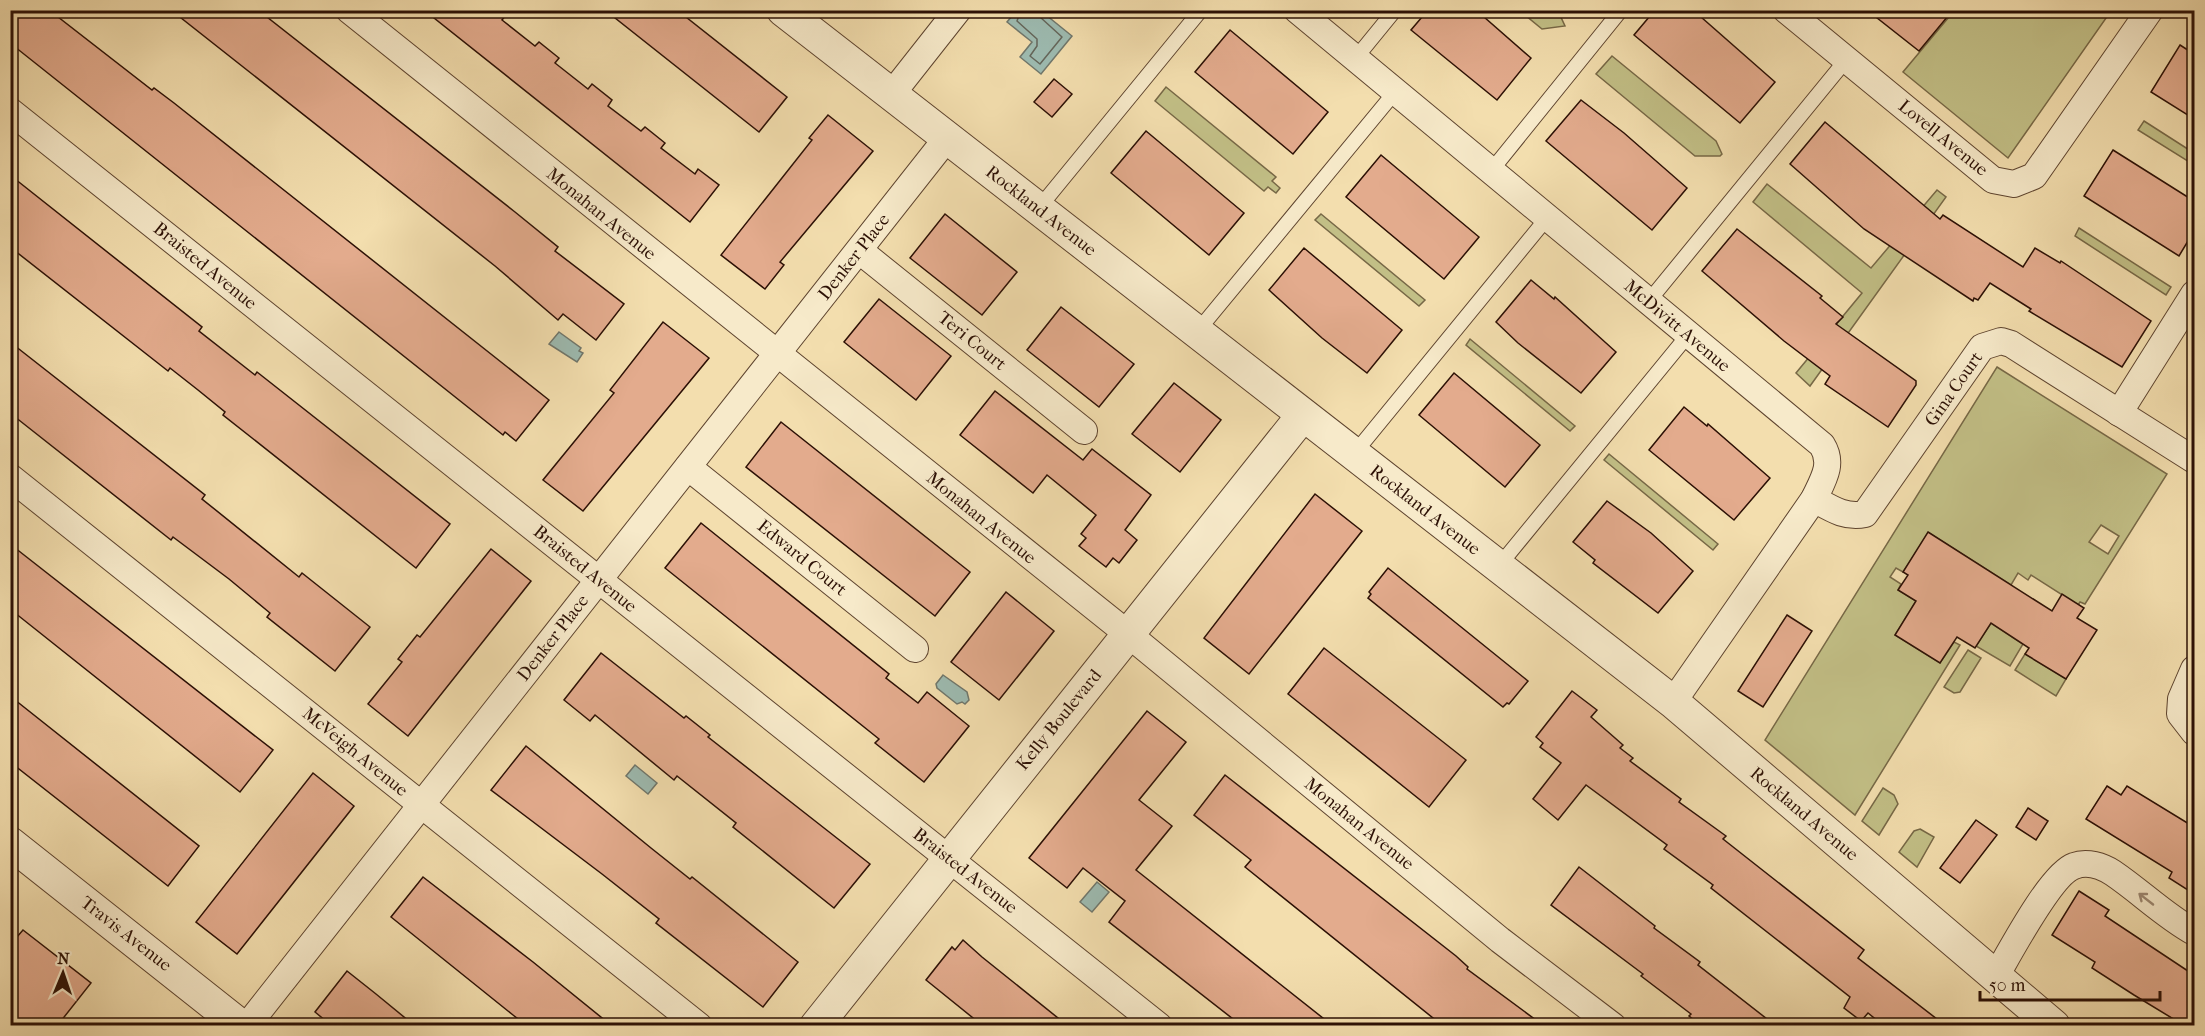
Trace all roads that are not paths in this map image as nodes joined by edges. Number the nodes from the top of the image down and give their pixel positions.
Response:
1 (349, 10) edge
2 (783, 10) edge
3 (958, 10) edge
4 (1201, 10) edge
5 (1297, 10) edge
6 (1395, 10) edge
7 (1621, 10) edge
8 (1786, 10) edge
9 (2150, 10) edge
10 (1355, 59) junction
11 (1846, 60) junction
12 (1395, 92) junction
13 (891, 95) junction
14 (10, 111) edge
15 (947, 138) junction
16 (1491, 171) junction
17 (1038, 209) junction
18 (1547, 218) junction
19 (860, 251) junction
20 (2194, 294) edge
21 (1648, 302) junction
22 (1196, 333) junction
23 (1688, 335) junction
24 (777, 356) junction
25 (2119, 413) junction
26 (1303, 415) junction
27 (1084, 430) dead end
28 (1353, 455) junction
29 (2194, 460) edge
30 (688, 466) junction
31 (10, 477) edge
32 (1814, 499) junction
33 (1498, 567) junction
34 (599, 580) junction
35 (1128, 634) junction
36 (915, 649) dead end
37 (2194, 669) edge
38 (1673, 702) junction
39 (2194, 732) edge
40 (422, 805) junction
41 (10, 843) edge
42 (949, 858) junction
43 (2194, 932) edge
44 (1995, 976) junction
45 (241, 1026) edge
46 (247, 1026) edge
47 (699, 1026) edge
48 (816, 1026) edge
49 (1159, 1026) edge
50 (1613, 1026) edge
51 (2054, 1026) edge

1 - 24 street, Monahan Avenue
2 - 13 street, Rockland Avenue
3 - 13 street
4 - 17 lane
5 - 10 street, McDivitt Avenue
6 - 10 lane
7 - 16 lane
8 - 11 street, Lovell Avenue
9 - 11 street, Lovell Avenue
10 - 12 street, McDivitt Avenue
11 - 21 lane
12 - 16 street, McDivitt Avenue
12 - 22 lane
13 - 15 street, Rockland Avenue
14 - 34 street, Braisted Avenue
15 - 17 street, Rockland Avenue
15 - 19 street, Denker Place
16 - 18 street, McDivitt Avenue
17 - 22 street, Rockland Avenue
18 - 21 street, McDivitt Avenue
18 - 28 lane
19 - 24 street, Denker Place
19 - 27 street, Teri Court
20 - 25 street
21 - 23 street, McDivitt Avenue
22 - 26 street, Rockland Avenue
23 - 32 street, McDivitt Avenue
23 - 33 lane
24 - 30 street, Denker Place
24 - 35 street, Monahan Avenue
25 - 29 street, Gina Court
25 - 32 street, Gina Court
26 - 28 street, Rockland Avenue
26 - 35 street, Kelly Boulevard
28 - 33 street, Rockland Avenue
30 - 34 street, Denker Place
30 - 36 street, Edward Court
31 - 40 street, McVeigh Avenue
32 - 38 street, McDivitt Avenue
33 - 38 street, Rockland Avenue
34 - 40 street, Denker Place
34 - 42 street, Braisted Avenue
35 - 42 street, Kelly Boulevard
35 - 50 street, Monahan Avenue
37 - 39 street
38 - 44 street, Rockland Avenue
40 - 46 street, Denker Place
40 - 47 street, McVeigh Avenue
41 - 45 street, Travis Avenue
42 - 48 street, Kelly Boulevard
42 - 49 street, Braisted Avenue
43 -> 44 street
44 - 51 street, Rockland Avenue

